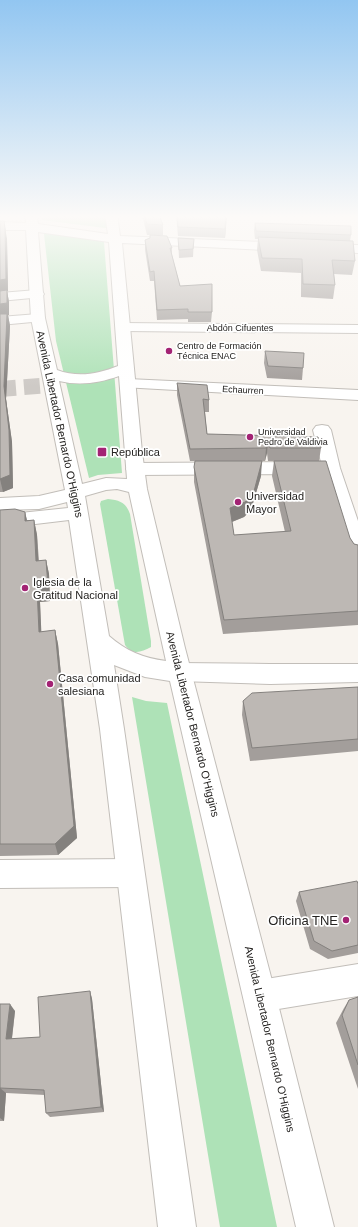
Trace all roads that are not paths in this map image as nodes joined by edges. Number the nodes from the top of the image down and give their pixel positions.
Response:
1 (35, 272) edge
2 (117, 272) edge
3 (37, 294) junction
4 (0, 297) edge
5 (38, 318) junction
6 (0, 320) edge
7 (123, 327) junction
8 (358, 329) edge
9 (50, 373) junction
10 (127, 376) junction
11 (358, 395) edge
12 (322, 430) dead end
13 (331, 468) junction
14 (136, 479) junction
15 (77, 503) junction
16 (0, 504) edge
17 (350, 504) edge
18 (0, 519) edge
19 (358, 552) edge
20 (98, 640) junction
21 (179, 672) junction
22 (358, 673) edge
23 (130, 873) junction
24 (0, 874) edge
25 (358, 980) edge
26 (260, 996) junction
27 (177, 1227) edge
28 (315, 1227) edge

1 - 3 main road, Avenida Libertador Bernardo O'Higgins
2 - 7 main road, Avenida Libertador Bernardo O'Higgins
3 - 4 main road
3 - 5 main road, Avenida Libertador Bernardo O'Higgins
5 - 6 main road
5 - 9 main road, Avenida Libertador Bernardo O'Higgins
7 - 8 main road, Abdón Cifuentes
7 - 10 main road, Avenida Libertador Bernardo O'Higgins
9 - 10 main road
9 - 15 main road, Avenida Libertador Bernardo O'Higgins
10 - 11 main road, Echaurren
10 - 14 main road, Avenida Libertador Bernardo O'Higgins
12 - 13 main road
13 - 14 main road
13 - 17 main road
14 - 15 main road
14 - 21 main road, Avenida Libertador Bernardo O'Higgins
15 - 16 main road
15 - 18 main road
15 - 20 main road, Avenida Libertador Bernardo O'Higgins
17 - 19 main road
20 - 21 main road
20 - 23 main road, Avenida Libertador Bernardo O'Higgins
21 - 22 main road
21 - 26 main road, Avenida Libertador Bernardo O'Higgins
23 - 24 main road
23 - 27 main road, Avenida Libertador Bernardo O'Higgins
25 - 26 main road
26 - 28 main road, Avenida Libertador Bernardo O'Higgins

